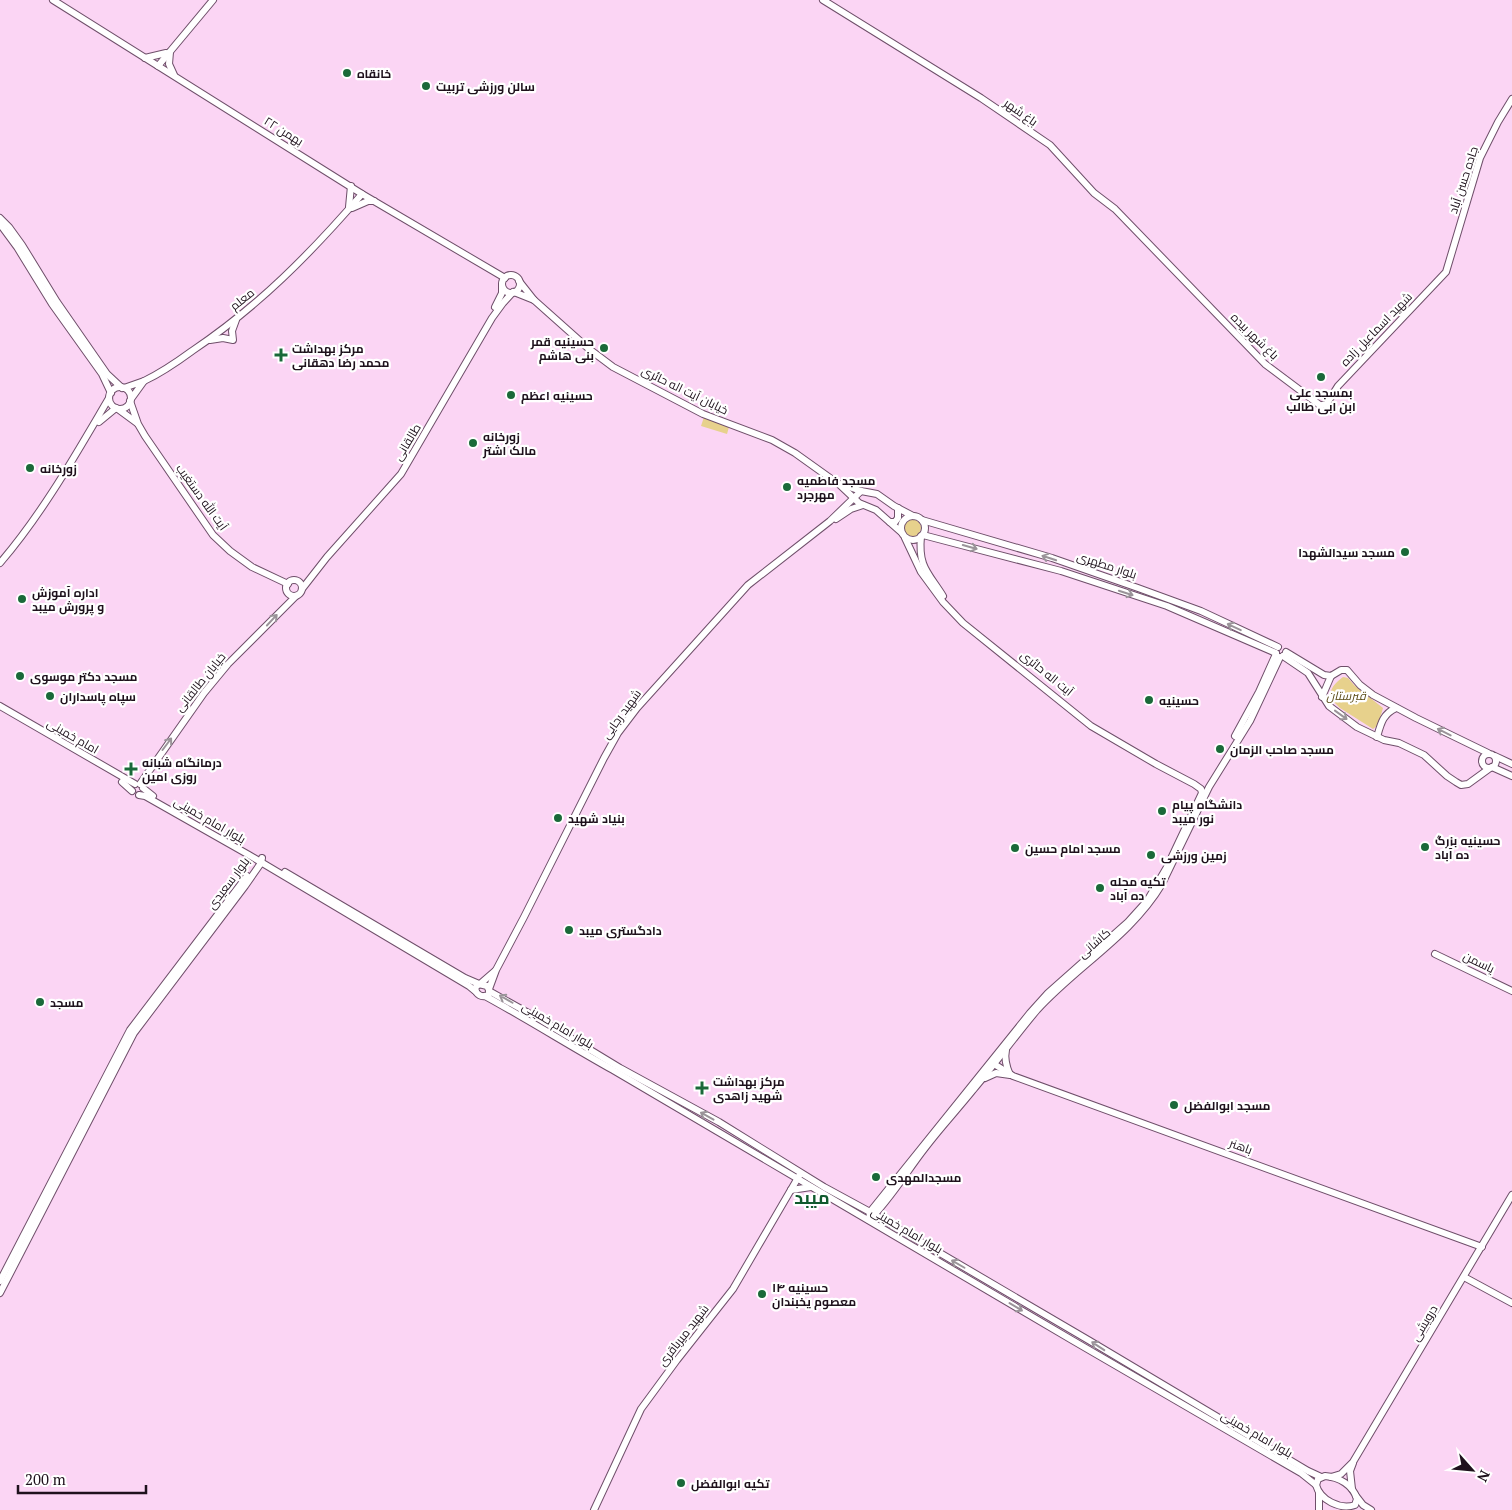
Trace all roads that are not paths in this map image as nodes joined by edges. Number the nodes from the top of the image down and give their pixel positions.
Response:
1 (53, 0) edge
2 (213, 0) edge
3 (823, 0) edge
4 (170, 52) junction
5 (145, 58) junction
6 (159, 67) junction
7 (174, 76) junction
8 (1512, 98) edge
9 (351, 186) junction
10 (364, 195) junction
11 (374, 201) junction
12 (350, 209) junction
13 (0, 218) edge
14 (0, 224) edge
15 (1446, 272) joint
16 (1180, 276) joint
17 (503, 282) junction
18 (519, 282) junction
19 (514, 292) junction
20 (534, 300) junction
21 (238, 317) junction
22 (207, 341) junction
23 (144, 381) junction
24 (123, 388) junction
25 (110, 395) junction
26 (130, 400) junction
27 (1323, 405) joint
28 (117, 408) junction
29 (138, 424) junction
30 (91, 430) junction
31 (404, 466) junction
32 (837, 482) junction
33 (861, 491) junction
34 (853, 497) junction
35 (863, 505) junction
36 (898, 508) junction
37 (913, 516) junction
38 (922, 520) junction
39 (830, 521) junction
40 (890, 522) junction
41 (903, 535) junction
42 (922, 536) junction
43 (1006, 545) junction
44 (1003, 556) junction
45 (0, 563) edge
46 (1105, 578) junction
47 (288, 584) junction
48 (1103, 585) junction
49 (301, 586) junction
50 (296, 596) junction
51 (1280, 653) junction
52 (1331, 676) junction
53 (1322, 697) junction
54 (0, 706) edge
55 (1396, 708) junction
56 (0, 710) edge
57 (1377, 737) junction
58 (1474, 747) junction
59 (1491, 755) junction
60 (1482, 761) junction
61 (1512, 764) edge
62 (1491, 767) junction
63 (1512, 776) edge
64 (1214, 778) junction
65 (139, 785) junction
66 (1205, 786) junction
67 (132, 791) junction
68 (139, 795) junction
69 (1202, 797) junction
70 (249, 855) junction
71 (261, 861) junction
72 (271, 868) junction
73 (254, 871) junction
74 (1436, 954) dead end
75 (496, 970) junction
76 (479, 984) junction
77 (475, 991) junction
78 (1512, 991) edge
79 (488, 992) junction
80 (1008, 1041) junction
81 (1006, 1049) junction
82 (994, 1064) junction
83 (1010, 1075) junction
84 (979, 1080) junction
85 (790, 1174) junction
86 (799, 1176) junction
87 (812, 1187) junction
88 (791, 1191) junction
89 (1512, 1195) edge
90 (872, 1213) junction
91 (868, 1220) junction
92 (1490, 1234) junction
93 (1470, 1242) junction
94 (1482, 1247) junction
95 (19, 1250) junction
96 (1475, 1258) junction
97 (1464, 1277) junction
98 (982, 1278) junction
99 (0, 1281) edge
100 (978, 1285) junction
101 (0, 1293) edge
102 (1512, 1303) edge
103 (1154, 1383) junction
104 (1353, 1462) junction
105 (1321, 1477) junction
106 (1331, 1477) junction
107 (1316, 1485) junction
108 (1352, 1489) junction
109 (1319, 1493) junction
110 (1356, 1495) junction
111 (1338, 1507) junction
112 (1350, 1508) junction
113 (594, 1510) edge
114 (1319, 1510) edge
115 (1329, 1510) edge
116 (1361, 1510) edge
117 (1371, 1510) edge

1 - 5 main road, ۲۲ بهمن
2 - 4 main road
3 - 16 main road, باغ شهر
4 - 5 main road
4 - 6 main road
4 - 7 main road
5 - 6 main road, ۲۲ بهمن
6 - 7 main road, ۲۲ بهمن
7 - 9 main road, ۲۲ بهمن
8 - 15 main road, جاده حسن آباد
9 - 10 main road, ۲۲ بهمن
9 - 12 main road
10 - 11 main road, ۲۲ بهمن
10 - 12 main road, معلم
11 - 12 main road
11 - 17 main road, ۲۲ بهمن
12 - 21 main road, معلم
13 - 24 main road
14 - 25 main road
15 - 27 main road, شهید اسماعیل زاده
16 - 27 main road, باغ شهر بیده
17 - 18 main road
17 - 19 main road
17 - 31 main road, طالقانی
18 - 19 main road
18 - 20 main road
19 - 20 main road
19 - 31 main road, طالقانی
20 - 32 main road, خیابان آیت اله حائری
21 - 22 main road, معلم
21 - 22 main road
22 - 23 main road, معلم
23 - 24 main road
23 - 26 main road
24 - 25 main road
24 - 26 main road
25 - 28 main road
25 - 30 main road
26 - 28 main road
26 - 29 main road, آیت الله دستغیب
28 - 29 main road, آیت الله دستغیب
28 - 30 main road
29 - 47 main road, آیت الله دستغیب
30 - 45 main road
31 - 49 main road, طالقانی
32 - 33 main road
32 - 34 main road, آیت اله حائری
33 - 34 main road
33 - 36 main road
34 - 35 main road, آیت اله حائری
34 - 39 main road
35 - 39 main road
35 - 40 main road, آیت اله حائری
36 - 37 main road
36 - 40 main road
37 - 38 main road
37 - 41 main road
38 - 42 main road
38 - 43 main road, بلوار مطهری
39 - 75 main road, شهید رجایی
40 - 41 main road, آیت اله حائری
41 - 42 main road
41 - 69 main road, آیت اله حائری
42 -> 44 main road, بلوار مطهری
42 - 66 main road, آیت اله حائری
43 - 44 main road
46 -> 43 main road, بلوار مطهری
44 - 48 main road, بلوار مطهری
46 - 48 main road
51 -> 46 main road, بلوار مطهری
47 - 49 main road
47 - 50 main road
48 -> 51 main road, بلوار مطهری
49 - 50 main road
65 -> 50 main road, خیابان طالقانی
51 - 52 main road, بلوار مطهری
51 - 53 main road, بلوار مطهری
51 - 64 main road, کاشانی
51 - 66 main road, کاشانی
52 - 53 main road
52 - 55 main road, بلوار مطهری
53 -> 57 main road, بلوار مطهری
54 - 65 main road, امام خمینی
55 - 57 main road
58 -> 55 main road, بلوار مطهری
56 - 67 main road, امام خمینی
57 - 62 main road, بلوار مطهری
58 - 59 main road, بلوار مطهری
58 - 60 main road
59 - 60 main road
59 - 61 main road, بلوار مطهری
59 - 62 main road
60 - 62 main road
62 - 63 main road
64 - 66 main road
64 - 69 main road, کاشانی
65 - 67 main road
65 - 68 main road
65 - 71 main road, بلوار امام خمینی
66 - 69 main road, کاشانی
67 - 68 main road, امام خمینی
68 - 70 main road, بلوار امام خمینی
69 - 80 main road, کاشانی
69 - 81 main road, کاشانی
70 - 71 main road, بلوار امام خمینی
70 - 73 main road
71 - 72 main road, بلوار امام خمینی
71 - 73 main road, بلوار سعیدی
71 - 76 main road, بلوار امام خمینی
72 - 73 main road
72 - 77 main road, بلوار امام خمینی
73 - 95 main road, بلوار سعیدی
74 - 78 main road, یاسمن
75 - 76 main road
75 - 79 main road
76 - 77 main road
76 - 79 main road
77 - 79 main road
79 - 85 main road, بلوار امام خمینی
86 -> 79 main road, بلوار امام خمینی
80 - 81 main road
80 - 84 main road, کاشانی
81 - 82 main road, کاشانی
81 - 83 main road
82 - 83 main road, باهنر
82 - 84 main road, کاشانی
83 - 84 main road
83 - 93 main road, باهنر
84 - 90 main road, کاشانی
85 - 86 main road, بلوار امام خمینی
85 - 88 main road
86 - 87 main road, بلوار امام خمینی
86 - 88 main road, شهید میرباقری
86 - 90 main road, بلوار امام خمینی
87 - 88 main road
87 - 91 main road, بلوار امام خمینی
88 - 113 main road, شهید میرباقری
89 - 92 main road, درویشی
90 - 91 main road
98 -> 90 main road, بلوار امام خمینی
91 - 100 main road, بلوار امام خمینی
92 - 93 main road
92 - 94 main road, درویشی
93 - 94 main road, باهنر
93 - 96 main road
94 - 96 main road, درویشی
95 - 99 main road, بلوار سعیدی
95 - 101 main road, بلوار سعیدی
96 - 97 main road, درویشی
97 - 102 main road
97 - 104 main road, درویشی
98 - 100 main road
103 -> 98 main road, بلوار امام خمینی
100 -> 103 main road, بلوار امام خمینی
103 - 105 main road, بلوار امام خمینی
103 - 107 main road, بلوار امام خمینی
104 - 106 main road
104 - 108 main road
105 - 106 main road
105 - 107 main road
106 - 108 main road
107 - 109 main road
108 - 110 main road
109 - 111 main road
109 - 114 main road
110 - 112 main road
110 - 117 main road
111 - 112 main road
111 - 115 main road
112 - 116 main road

